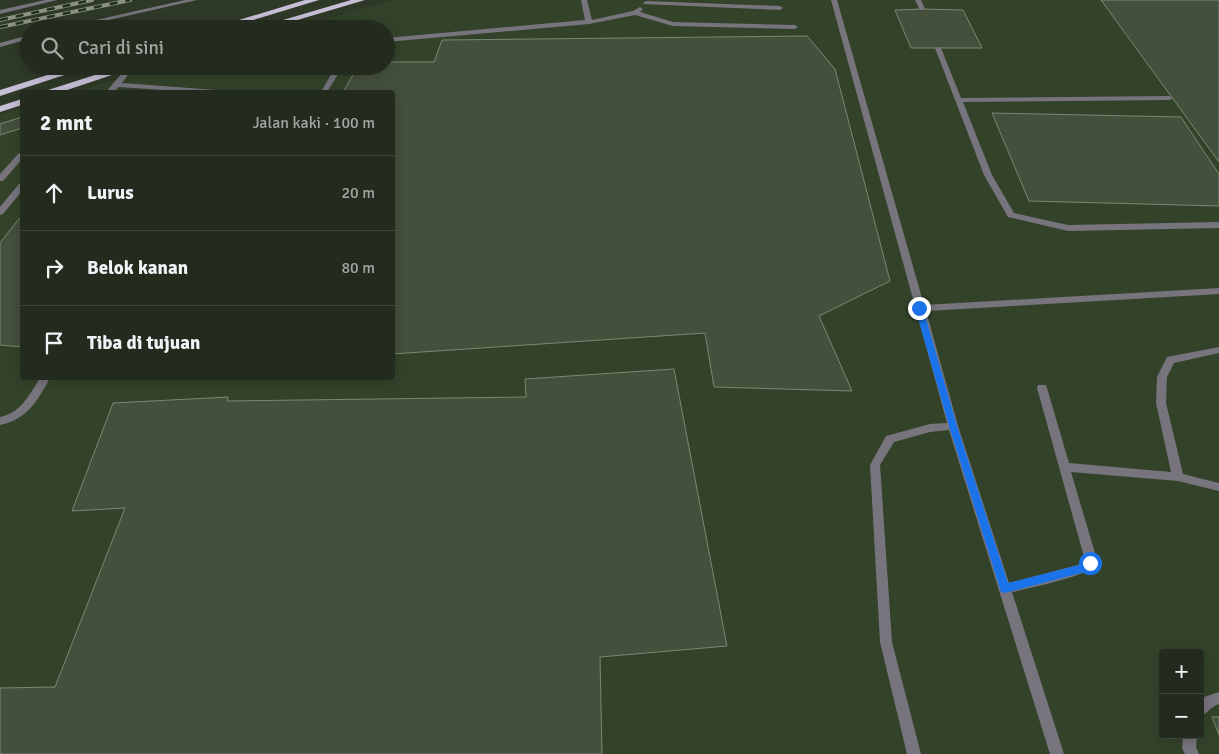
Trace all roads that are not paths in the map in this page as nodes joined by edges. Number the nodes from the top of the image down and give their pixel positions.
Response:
1 (54, 0) edge
2 (194, 0) edge
3 (315, 0) edge
4 (362, 0) edge
5 (584, 0) edge
6 (834, 0) edge
7 (918, 0) edge
8 (648, 2) edge
9 (780, 8) dead end
10 (922, 10) dead end
11 (0, 12) edge
12 (635, 14) junction
13 (101, 20) edge
14 (245, 20) edge
15 (289, 20) edge
16 (589, 22) junction
17 (795, 27) dead end
18 (20, 39) edge
19 (395, 39) edge
20 (0, 45) edge
21 (938, 48) dead end
22 (58, 75) edge
23 (107, 75) edge
24 (126, 75) edge
25 (334, 75) edge
26 (117, 86) junction
27 (61, 90) edge
28 (112, 90) edge
29 (183, 90) edge
30 (325, 90) edge
31 (0, 93) edge
32 (1169, 98) dead end
33 (959, 100) junction
34 (20, 103) edge
35 (0, 109) edge
36 (20, 156) edge
37 (0, 179) edge
38 (20, 188) edge
39 (0, 212) edge
40 (1219, 225) edge
41 (1219, 291) edge
42 (919, 308) junction
43 (1219, 350) edge
44 (44, 380) edge
45 (1042, 388) dead end
46 (0, 422) edge
47 (953, 426) junction
48 (1065, 467) junction
49 (1178, 477) junction
50 (1219, 487) edge
51 (1005, 589) junction
52 (1219, 698) edge
53 (1204, 705) edge
54 (1190, 739) edge
55 (914, 754) edge
56 (1057, 754) edge
57 (1192, 754) edge

1 - 11 street
2 - 13 street
3 - 14 highway
4 - 15 highway
5 - 16 street
6 - 42 street
7 - 10 street
8 - 9 street
8 - 12 street
12 - 16 street
12 - 17 street
16 - 19 street
18 - 20 street
21 - 33 street
22 - 31 highway
23 - 27 highway
24 - 26 street
25 - 30 street
26 - 28 street
26 - 29 street
32 - 33 street
33 - 40 street
34 - 35 highway
36 - 37 street
38 - 39 street
41 - 42 street
42 - 47 street
43 - 49 street
44 - 46 street
45 - 48 street
47 - 51 street
47 - 55 street
48 - 49 street
48 - 51 street
49 - 50 street
51 - 56 street
52 - 53 street
54 - 57 street

